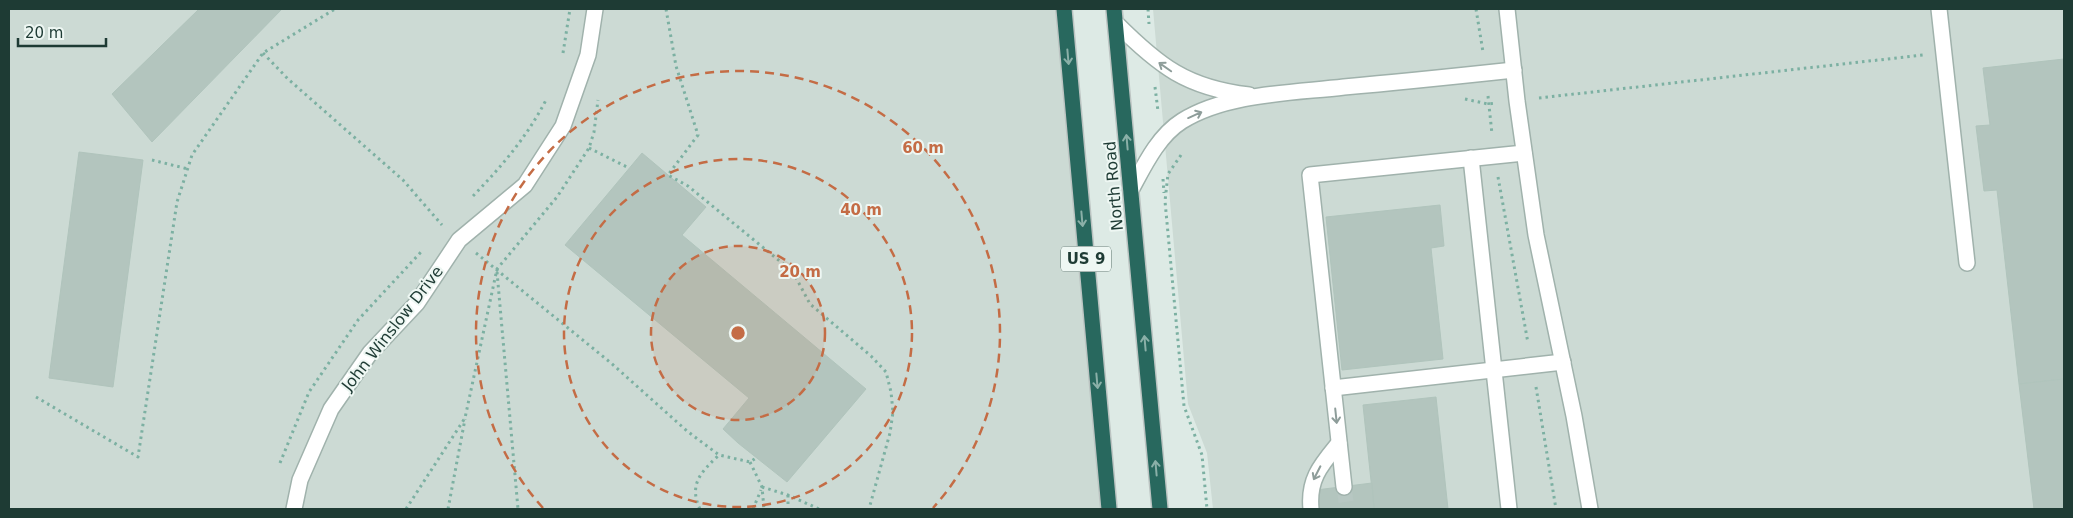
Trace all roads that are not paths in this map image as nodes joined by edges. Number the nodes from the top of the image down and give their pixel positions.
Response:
1 (594, 9) edge
2 (1064, 9) edge
3 (1507, 9) edge
4 (1939, 9) edge
5 (1115, 16) edge
6 (1514, 70) junction
7 (1260, 96) junction
8 (1524, 153) junction
9 (1471, 158) junction
10 (1131, 190) junction
11 (1967, 263) dead end
12 (1564, 362) junction
13 (1494, 370) junction
14 (1334, 388) junction
15 (1339, 443) junction
16 (1344, 487) tunnel mouth
17 (294, 509) edge
18 (1109, 509) edge
19 (1160, 509) edge
20 (1310, 509) edge
21 (1509, 509) edge
22 (1590, 509) edge

1 - 17 lane, John Winslow Drive
2 -> 18 highway, North Road / US 9
3 - 6 lane
4 - 11 lane
7 -> 5 lane
10 -> 5 highway, North Road
6 - 7 lane
6 - 8 lane
10 -> 7 lane
8 - 9 lane
8 - 12 lane
9 - 13 lane
9 - 14 lane
19 -> 10 highway, North Road
12 - 13 lane
12 - 22 lane
13 - 14 lane
13 - 21 lane
14 -> 15 lane
15 - 16 lane
15 -> 20 lane

